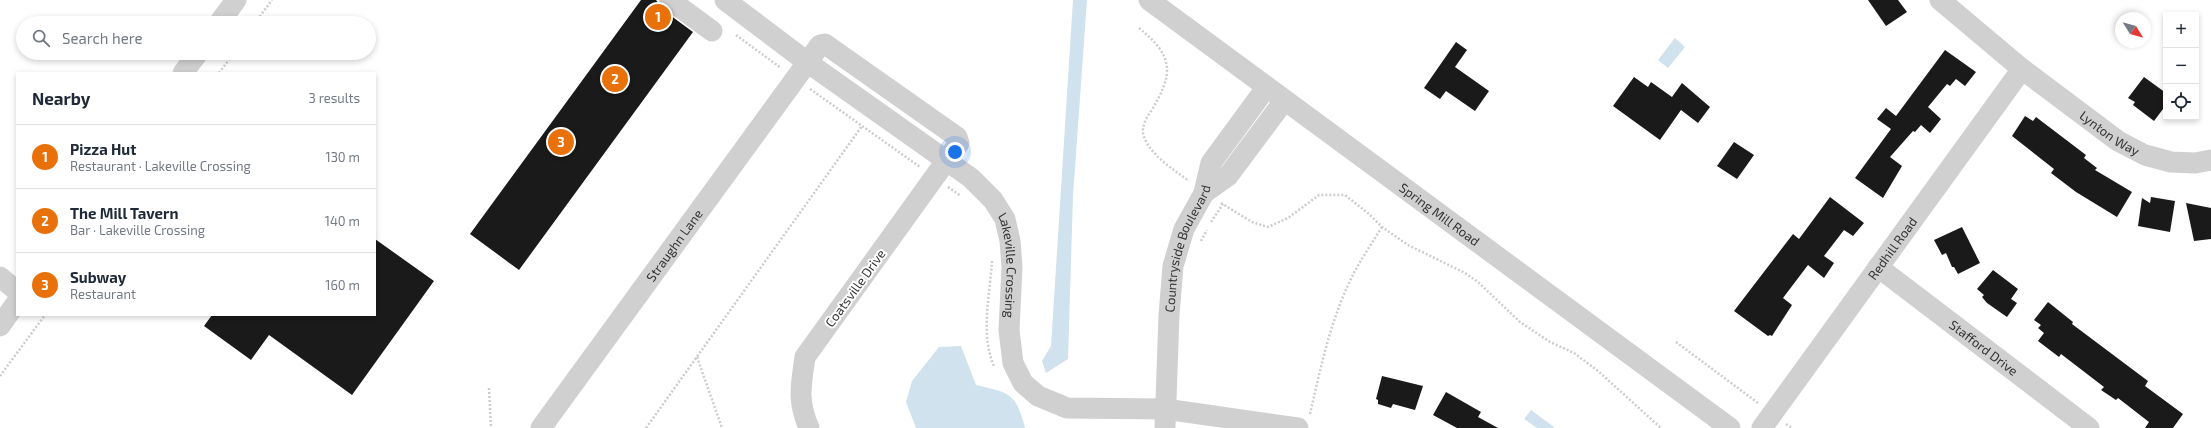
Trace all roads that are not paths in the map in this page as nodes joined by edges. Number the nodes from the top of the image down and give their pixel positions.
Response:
1 (236, 0) edge
2 (670, 0) edge
3 (725, 0) edge
4 (1149, 0) edge
5 (1940, 0) edge
6 (224, 16) edge
7 (712, 31) dead end
8 (193, 60) edge
9 (2022, 69) junction
10 (801, 70) junction
11 (184, 72) edge
12 (1266, 88) junction
13 (1284, 101) junction
14 (2211, 160) edge
15 (947, 161) junction
16 (1204, 193) junction
17 (1878, 267) junction
18 (0, 277) edge
19 (16, 291) edge
20 (16, 303) edge
21 (0, 326) edge
22 (1165, 418) edge
23 (1768, 421) edge
24 (1304, 424) edge
25 (541, 428) edge
26 (809, 428) edge
27 (1730, 428) edge
28 (2089, 428) edge

1 - 6 street
2 - 7 street
3 - 10 street, Lakeville Crossing
4 - 12 street, Spring Mill Road
5 - 9 street, Lynton Way
8 - 11 street
9 - 14 street, Lynton Way
9 - 17 street, Redhill Road
10 - 15 street, Lakeville Crossing
10 - 25 street, Straughn Lane
12 - 13 street, Spring Mill Road
12 - 16 street, Countryside Boulevard
13 - 16 street
13 - 27 street, Spring Mill Road
15 - 22 street, Lakeville Crossing
15 - 26 street, Coatsville Drive
16 - 22 street, Countryside Boulevard
17 - 23 street, Redhill Road
17 - 28 street, Stafford Drive
18 - 19 street
20 - 21 street
22 - 24 street, Lakeville Crossing

